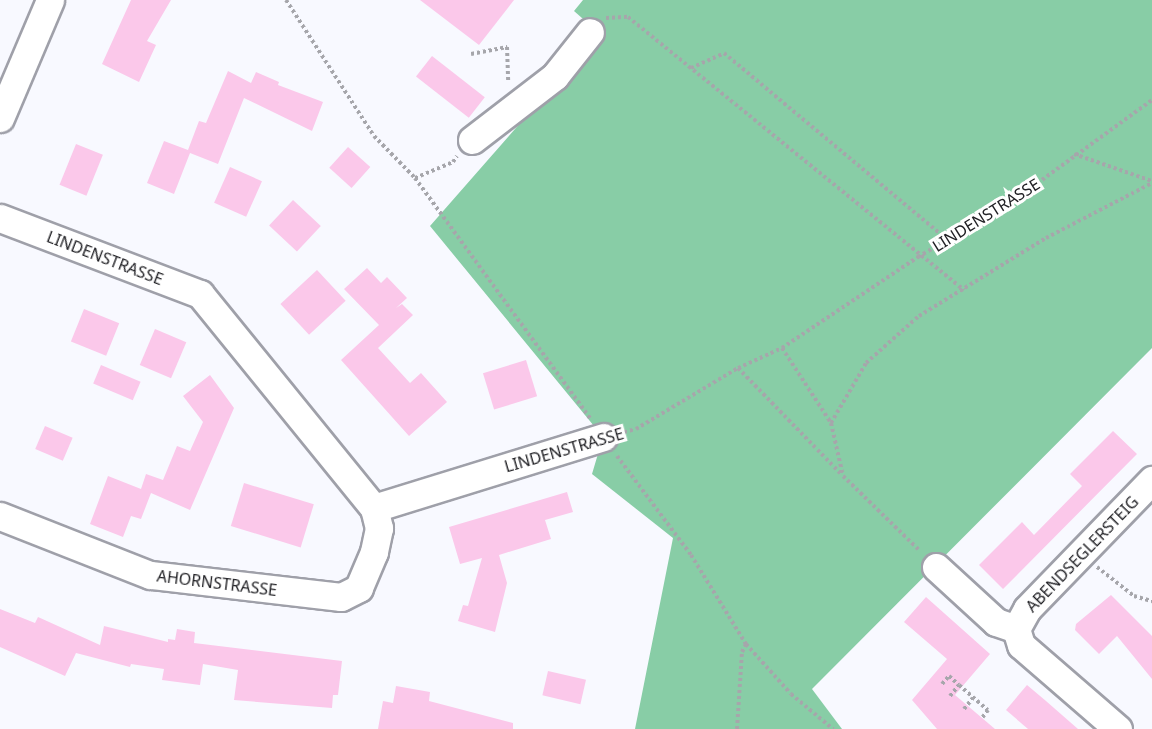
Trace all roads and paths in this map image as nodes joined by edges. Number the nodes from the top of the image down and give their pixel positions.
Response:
1 (50, 0) edge
2 (286, 0) edge
3 (590, 32) joint
4 (471, 54) dead end
5 (691, 68) junction
6 (1152, 100) edge
7 (512, 109) junction
8 (0, 118) edge
9 (472, 140) joint
10 (1074, 154) junction
11 (415, 177) junction
12 (1152, 182) edge
13 (0, 218) edge
14 (948, 240) junction
15 (918, 257) junction
16 (964, 290) junction
17 (782, 348) junction
18 (738, 368) junction
19 (831, 423) junction
20 (603, 437) junction
21 (843, 476) junction
22 (1152, 480) edge
23 (374, 508) junction
24 (0, 516) edge
25 (936, 567) joint
26 (1097, 567) dead end
27 (1152, 602) edge
28 (1016, 629) junction
29 (746, 644) junction
30 (942, 684) dead end
31 (959, 685) junction
32 (950, 696) dead end
33 (974, 698) junction
34 (964, 709) dead end
35 (982, 718) dead end
36 (737, 729) edge
37 (833, 729) edge
38 (1118, 729) edge

1 - 8 street
2 - 11 path
3 - 5 path
3 - 7 street
4 - 7 path
5 - 14 path
5 - 15 path
6 - 10 path, LINDENSTRASSE
7 - 9 street
9 - 11 path
10 - 12 path
10 - 14 path, LINDENSTRASSE
11 - 20 path
12 - 16 path
13 - 23 street, LINDENSTRASSE
14 - 15 path, LINDENSTRASSE
15 - 16 path
15 - 17 path, LINDENSTRASSE
16 - 19 path
17 - 18 path, LINDENSTRASSE
17 - 19 path
18 - 20 path, LINDENSTRASSE
18 - 21 path
19 - 21 path
20 - 23 street, LINDENSTRASSE
20 - 29 path
21 - 25 path
22 - 28 street, ABENDSEGLERSTEIG
23 - 24 street, AHORNSTRASSE
25 - 28 street
26 - 27 path
28 - 38 street, ABENDSEGLERSTEIG
29 - 36 path
29 - 37 path
30 - 31 path
31 - 32 path
31 - 33 path
33 - 34 path
33 - 35 path

